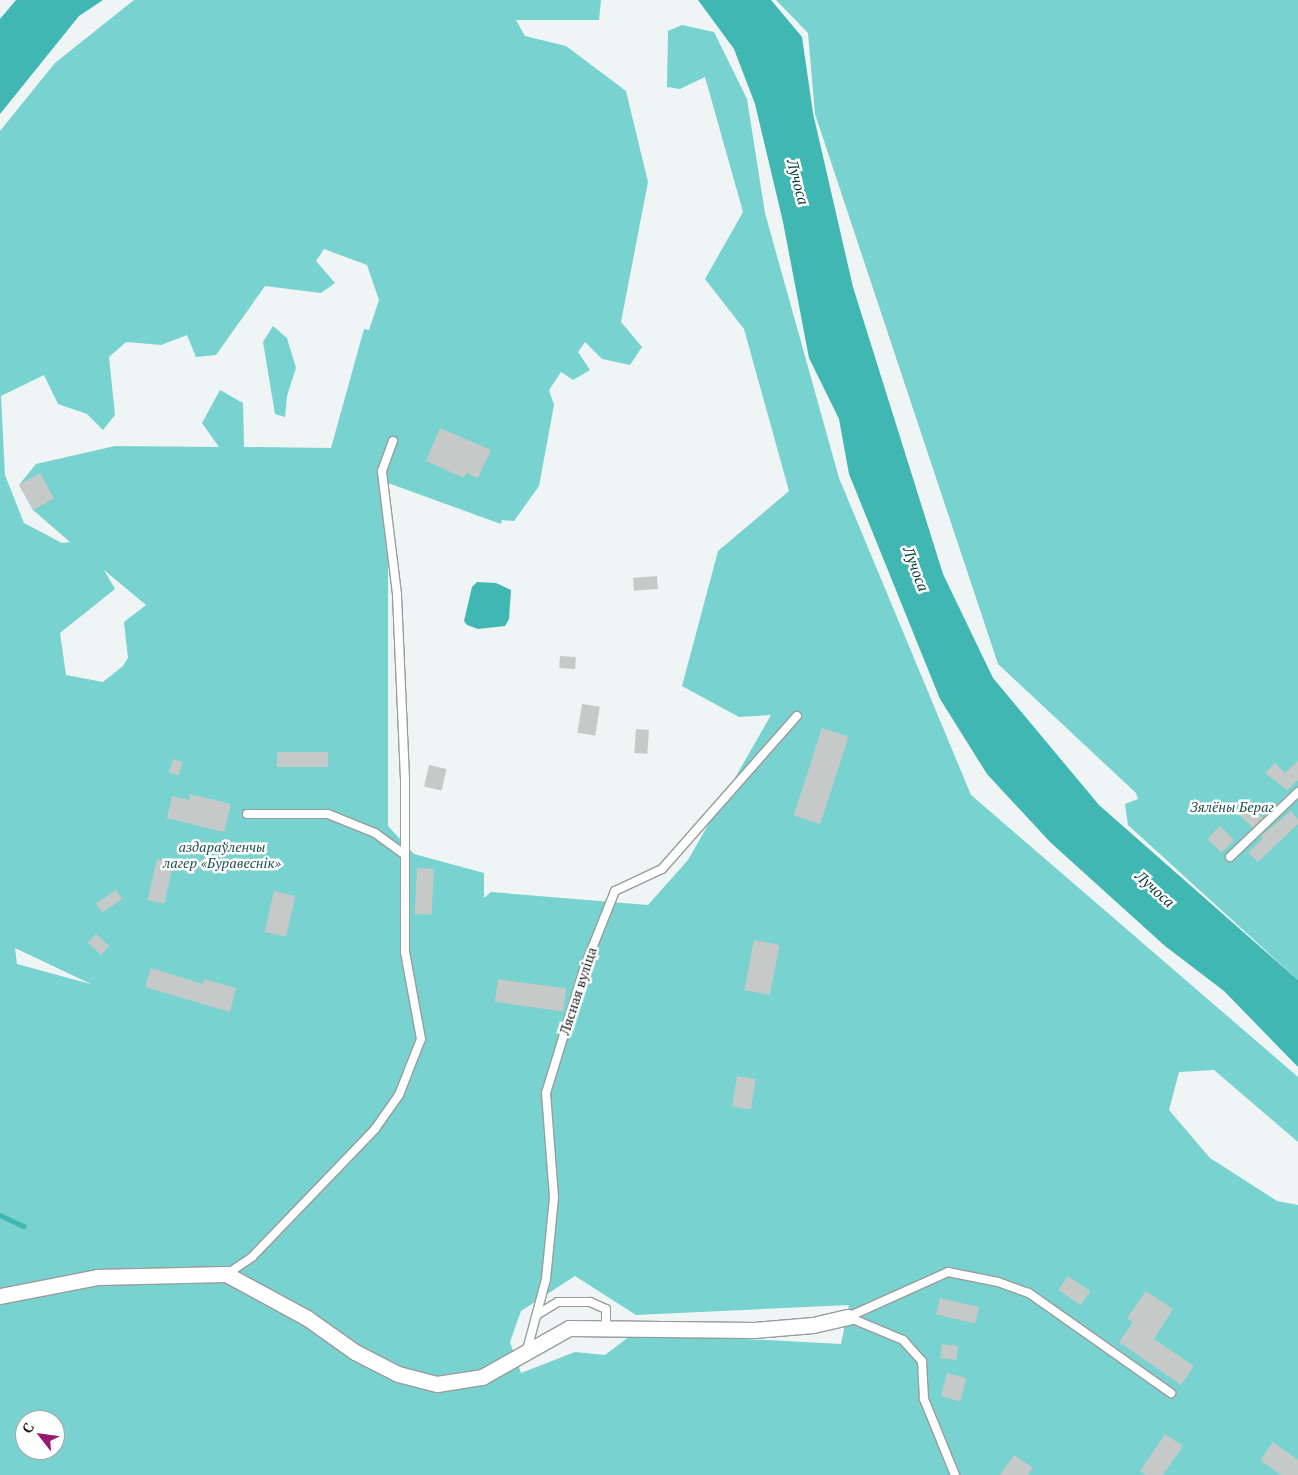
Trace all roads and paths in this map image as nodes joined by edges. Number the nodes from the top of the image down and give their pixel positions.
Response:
1 (393, 441) dead end
2 (797, 716) dead end
3 (1298, 792) edge
4 (247, 814) dead end
5 (405, 855) junction
6 (1230, 857) dead end
7 (226, 1274) junction
8 (0, 1296) edge
9 (538, 1314) junction
10 (848, 1317) junction
11 (606, 1326) junction
12 (526, 1354) junction
13 (1171, 1393) dead end
14 (955, 1475) edge

1 - 5 lane
2 - 9 lane, Лясная вуліца
3 - 6 lane
4 - 5 lane
5 - 7 lane
7 - 8 street
7 - 12 street
9 - 11 lane
9 - 12 lane
10 - 11 street
10 - 13 lane
10 - 14 lane
11 - 12 street

